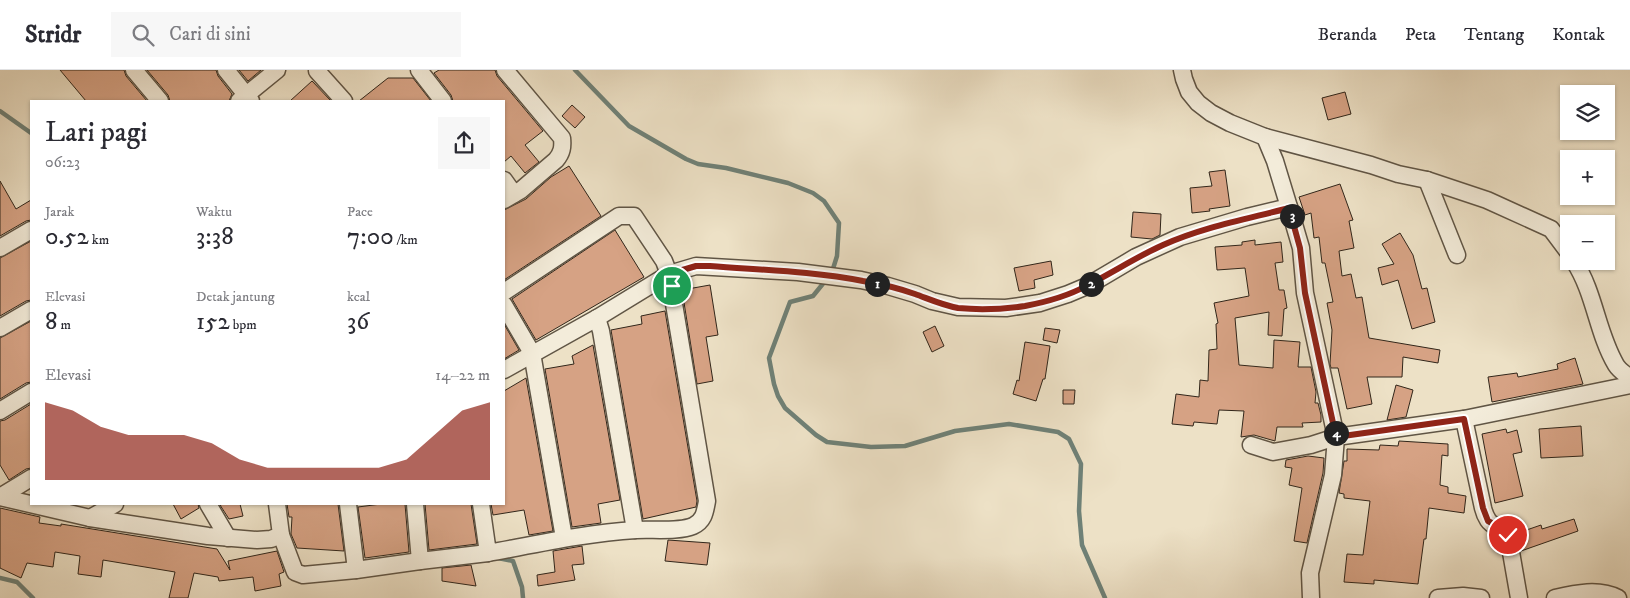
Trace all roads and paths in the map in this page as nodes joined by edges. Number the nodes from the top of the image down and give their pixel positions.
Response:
1 (134, 70) edge
2 (226, 70) edge
3 (277, 70) edge
4 (316, 70) edge
5 (326, 70) edge
6 (419, 70) edge
7 (506, 70) edge
8 (1182, 70) edge
9 (246, 99) edge
10 (159, 100) edge
11 (343, 100) edge
12 (442, 100) edge
13 (1265, 137) junction
14 (1427, 180) junction
15 (505, 183) edge
16 (509, 197) edge
17 (1289, 208) junction
18 (30, 231) edge
19 (1560, 241) edge
20 (0, 248) edge
21 (1457, 255) dead end
22 (1578, 270) edge
23 (669, 274) junction
24 (505, 291) edge
25 (505, 307) edge
26 (30, 311) edge
27 (597, 318) junction
28 (0, 328) edge
29 (532, 353) junction
30 (505, 369) edge
31 (1630, 378) edge
32 (1630, 385) edge
33 (30, 393) edge
34 (0, 411) edge
35 (1464, 419) junction
36 (1336, 437) junction
37 (1251, 444) dead end
38 (30, 478) edge
39 (2, 492) edge
40 (30, 500) edge
41 (46, 505) edge
42 (113, 505) edge
43 (209, 505) edge
44 (277, 505) edge
45 (348, 505) edge
46 (415, 505) edge
47 (481, 505) edge
48 (90, 518) junction
49 (635, 530) junction
50 (282, 535) junction
51 (228, 538) junction
52 (564, 538) junction
53 (488, 553) junction
54 (420, 561) junction
55 (356, 570) junction
56 (1311, 598) edge
57 (1438, 598) edge
58 (1481, 598) edge
59 (1519, 598) edge
60 (1556, 598) edge
61 (1618, 598) edge

1 - 10 street
2 - 9 street
3 - 9 street
4 - 5 street
4 - 11 street
6 - 12 street
7 - 16 street
8 - 13 street
13 - 14 street
13 - 17 street
14 - 19 street
14 - 21 street
15 - 16 street
17 - 23 street
17 - 36 street
18 - 20 street
22 - 31 street
23 - 24 street
23 - 27 street
23 - 49 street
25 - 29 street
26 - 28 street
27 - 29 street
27 - 49 street
29 - 30 street
29 - 52 street
32 - 35 street
33 - 34 street
35 - 36 street
35 - 59 street
36 - 37 street
36 - 56 street
38 - 39 street
39 - 40 street
41 - 48 street
42 - 48 street
43 - 51 street
44 - 50 street
45 - 55 street
46 - 54 street
47 - 53 street
48 - 51 street
49 - 52 street
50 - 51 street
50 - 55 street
52 - 53 street
53 - 54 street
54 - 55 street
57 - 58 street
60 - 61 street

